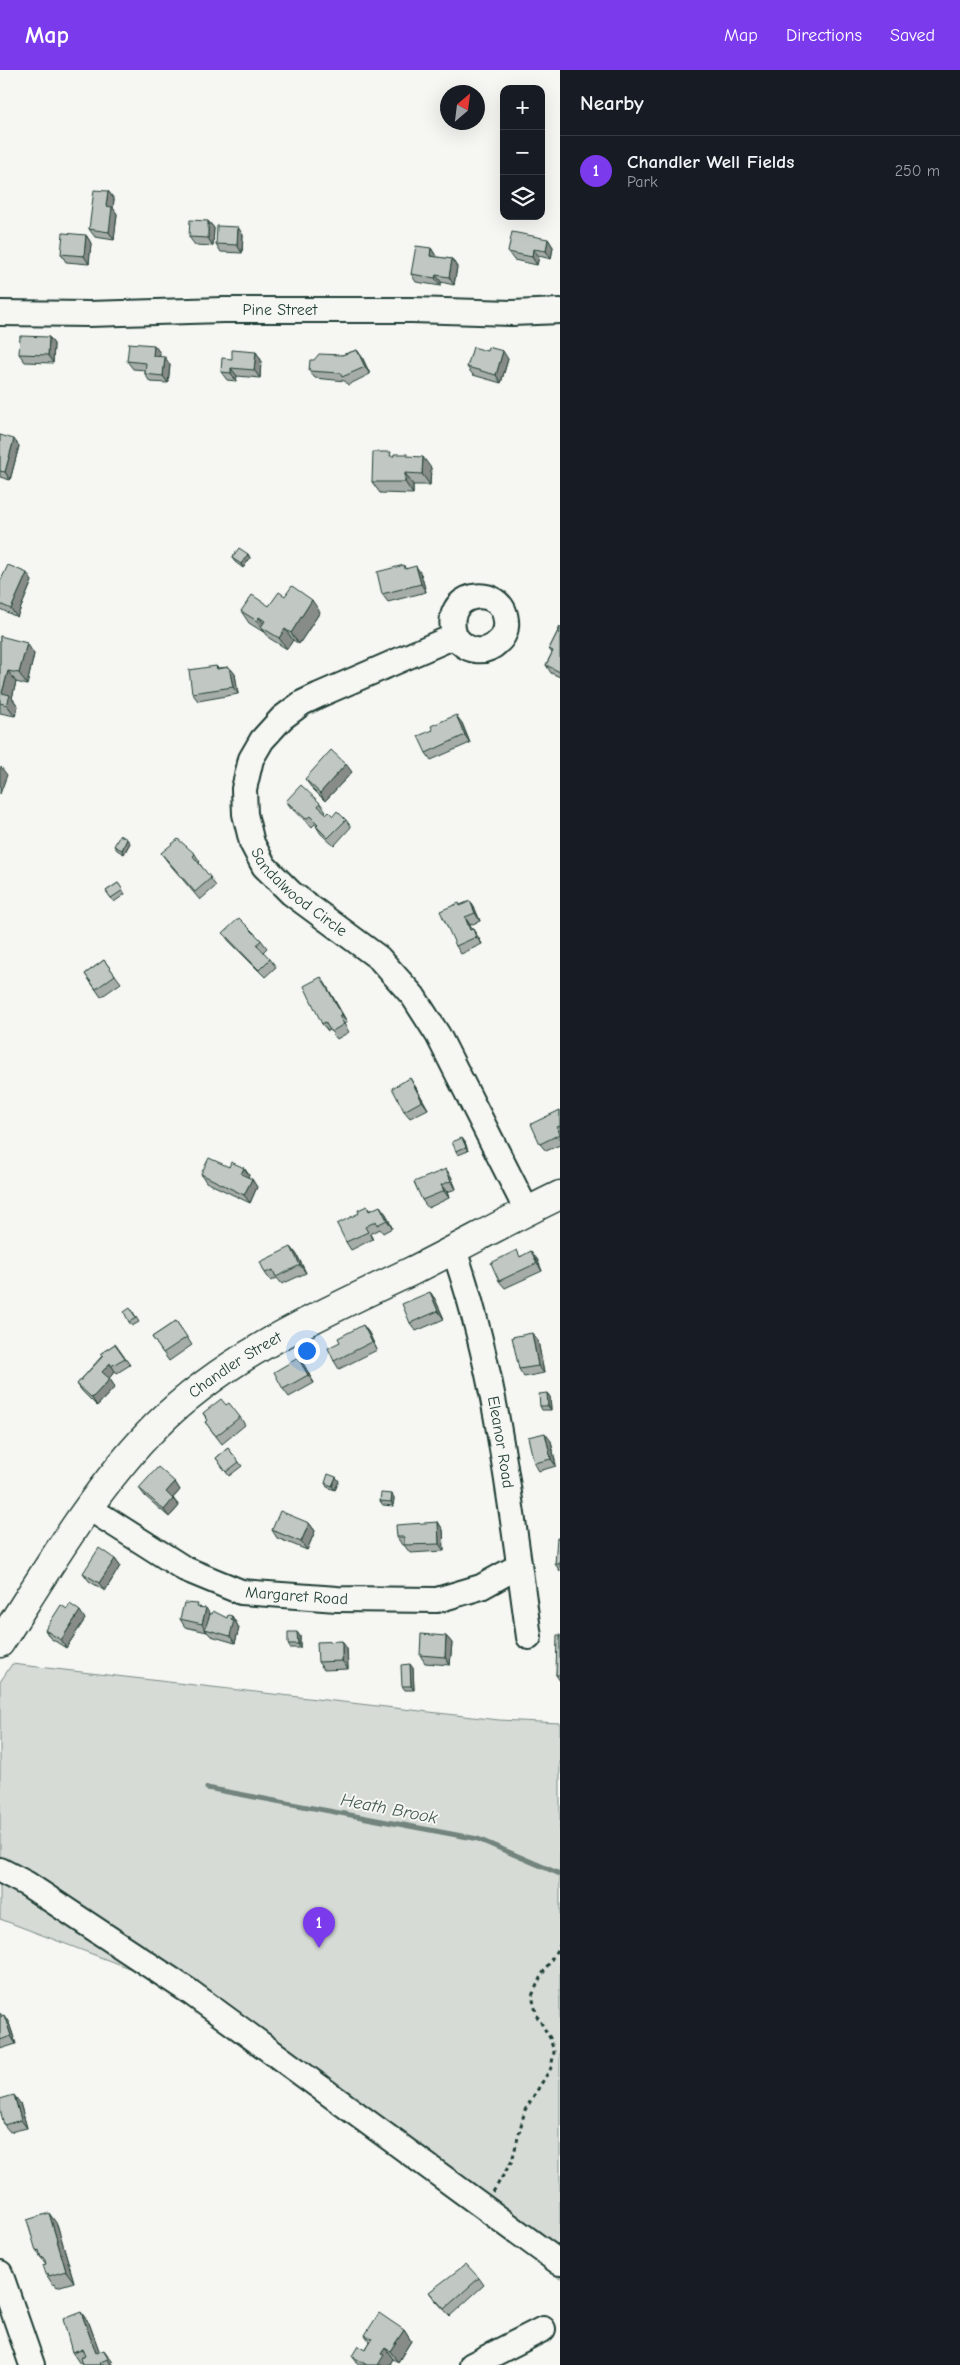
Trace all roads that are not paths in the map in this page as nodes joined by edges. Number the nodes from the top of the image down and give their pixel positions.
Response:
1 (560, 311) edge
2 (0, 313) edge
3 (455, 636) dead end
4 (560, 1195) edge
5 (527, 1211) junction
6 (454, 1250) junction
7 (90, 1508) junction
8 (519, 1566) junction
9 (529, 1638) dead end
10 (0, 1644) edge
11 (0, 1870) edge
12 (560, 2263) edge
13 (0, 2273) edge
14 (543, 2329) dead end
15 (32, 2365) edge
16 (472, 2365) edge

1 - 2 street, Pine Street
3 - 5 street, Sandalwood Circle
4 - 5 main road, Chandler Street
5 - 6 main road, Chandler Street
6 - 7 main road, Chandler Street
6 - 8 street, Eleanor Road
7 - 8 street, Margaret Road
7 - 10 main road, Chandler Street
8 - 9 street, Eleanor Road
11 - 12 street
13 - 15 street
14 - 16 street

